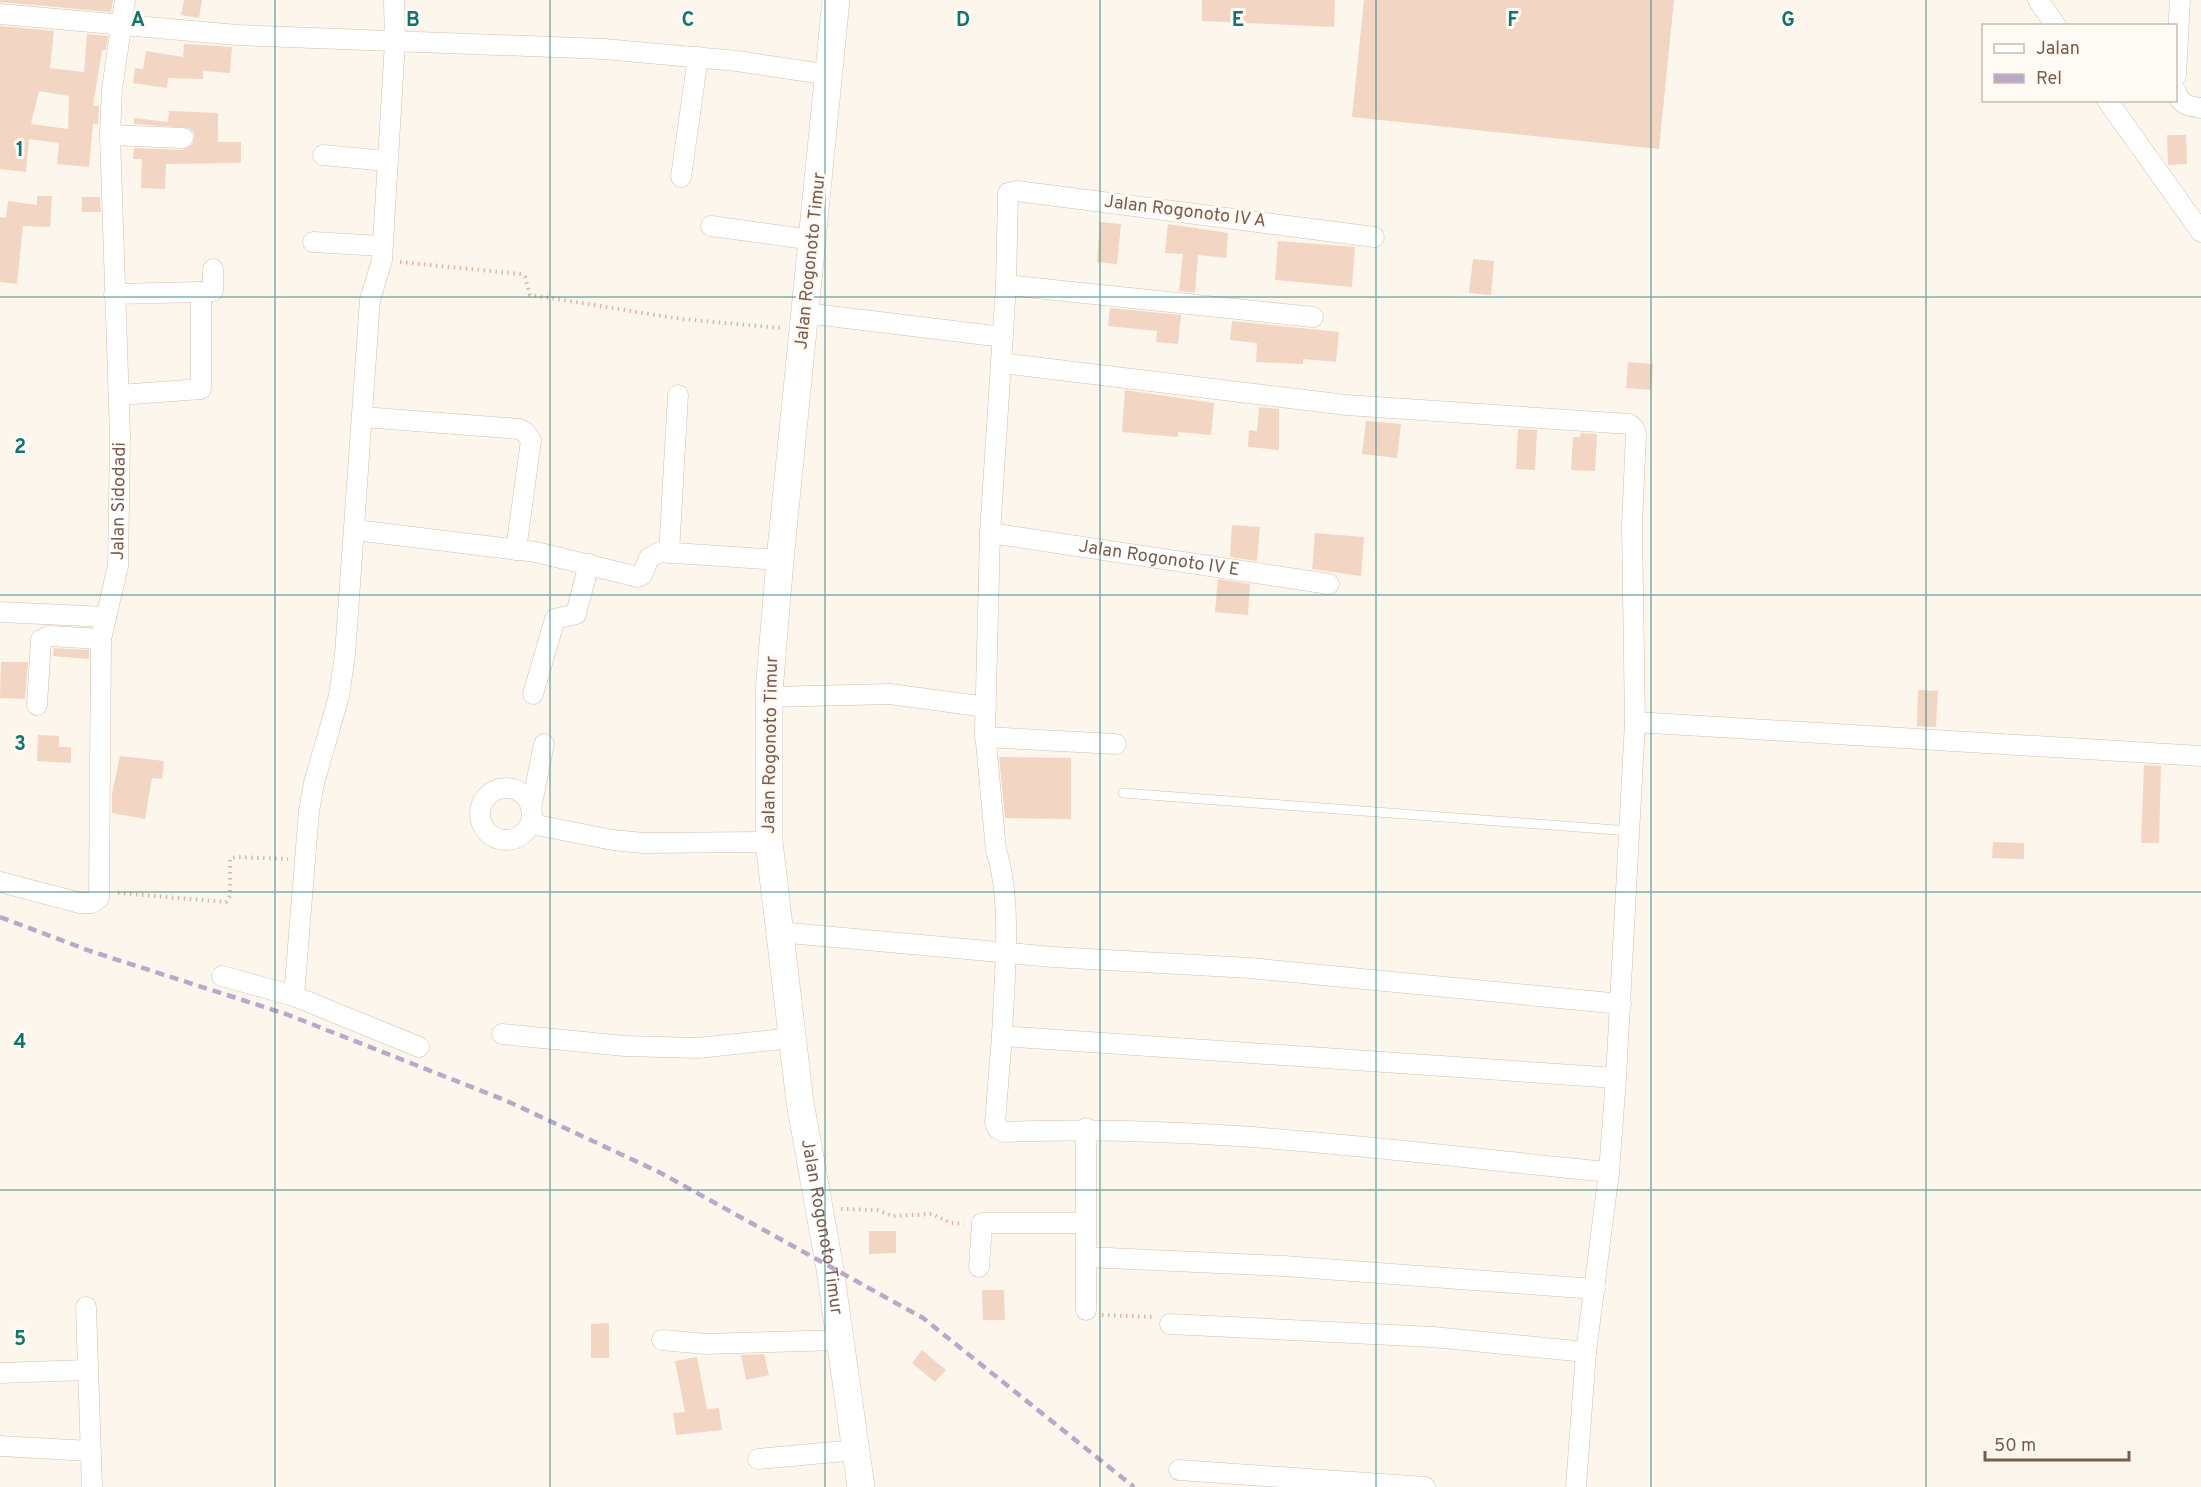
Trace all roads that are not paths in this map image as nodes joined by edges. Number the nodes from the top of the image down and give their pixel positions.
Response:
1 (125, 0) edge
2 (394, 0) edge
3 (836, 0) edge
4 (2038, 0) edge
5 (2180, 0) edge
6 (0, 14) edge
7 (2055, 24) edge
8 (123, 25) junction
9 (394, 42) junction
10 (2177, 46) edge
11 (698, 57) junction
12 (830, 75) junction
13 (2177, 96) edge
14 (2108, 102) edge
15 (2201, 108) edge
16 (110, 135) junction
17 (183, 138) dead end
18 (323, 155) dead end
19 (387, 161) junction
20 (681, 177) dead end
21 (711, 226) dead end
22 (2201, 232) edge
23 (1374, 237) dead end
24 (813, 240) junction
25 (314, 242) dead end
26 (382, 253) junction
27 (213, 269) dead end
28 (1006, 285) junction
29 (201, 292) junction
30 (114, 294) junction
31 (1313, 317) dead end
32 (804, 322) junction
33 (1003, 337) junction
34 (1002, 363) junction
35 (119, 395) junction
36 (678, 395) dead end
37 (363, 417) junction
38 (355, 530) junction
39 (990, 533) junction
40 (516, 550) junction
41 (669, 553) junction
42 (780, 560) junction
43 (589, 564) junction
44 (1329, 584) dead end
45 (0, 612) edge
46 (106, 617) junction
47 (101, 639) junction
48 (533, 694) dead end
49 (769, 696) junction
50 (37, 705) dead end
51 (986, 707) junction
52 (1635, 722) junction
53 (985, 737) junction
54 (544, 744) dead end
55 (1116, 744) dead end
56 (2201, 756) edge
57 (1123, 793) dead end
58 (1630, 831) junction
59 (769, 842) junction
60 (0, 882) edge
61 (778, 932) junction
62 (1005, 951) junction
63 (222, 976) dead end
64 (294, 996) junction
65 (1622, 1004) junction
66 (502, 1034) dead end
67 (1002, 1036) junction
68 (792, 1038) junction
69 (419, 1047) dead end
70 (1616, 1078) junction
71 (1086, 1128) junction
72 (1609, 1172) junction
73 (1085, 1223) junction
74 (1086, 1257) junction
75 (979, 1267) dead end
76 (1595, 1289) junction
77 (86, 1307) dead end
78 (1086, 1310) road end
79 (1170, 1324) road end
80 (662, 1340) dead end
81 (840, 1340) junction
82 (1586, 1352) junction
83 (86, 1370) junction
84 (0, 1373) edge
85 (0, 1446) edge
86 (856, 1450) junction
87 (90, 1451) junction
88 (758, 1459) dead end
89 (1179, 1470) dead end
90 (92, 1487) edge
91 (861, 1487) edge
92 (1425, 1487) edge
93 (1576, 1487) edge

1 - 8 street, Jalan Sidodadi
2 - 9 street
3 - 12 main road, Jalan Rogonoto Timur
4 - 7 street
5 - 10 street
6 - 8 street
8 - 9 street
8 - 16 street, Jalan Sidodadi
9 - 11 street
9 - 19 street
11 - 12 street
11 - 20 street
12 - 24 main road, Jalan Rogonoto Timur
13 - 15 street
14 - 22 street
16 - 17 street
16 - 30 street, Jalan Sidodadi
18 - 19 street
19 - 26 street
21 - 24 street
23 - 28 street, Jalan Rogonoto IV A
24 - 32 main road, Jalan Rogonoto Timur
25 - 26 street
26 - 37 street
27 - 29 street
28 - 31 street
28 - 33 street
29 - 30 street
29 - 35 street
30 - 35 street, Jalan Sidodadi
32 - 33 street
32 - 42 main road, Jalan Rogonoto Timur
33 - 34 street
34 - 39 street
34 - 52 street
35 - 46 street, Jalan Sidodadi
36 - 41 street
37 - 38 street
37 - 40 street
38 - 40 street
38 - 64 street
39 - 44 street, Jalan Rogonoto IV E
39 - 51 street
40 - 43 street
41 - 42 street
41 - 43 street
42 - 49 main road, Jalan Rogonoto Timur
43 - 48 street
45 - 46 street
46 - 47 street, Jalan Sidodadi
47 - 50 street
47 - 60 street, Jalan Sidodadi
49 - 51 street
49 - 59 main road, Jalan Rogonoto Timur
51 - 53 street
52 - 56 street
52 - 58 street
53 - 55 street
53 - 62 street
54 - 59 street
57 - 58 lane
58 - 65 street
59 - 61 main road, Jalan Rogonoto Timur
61 - 62 street
61 - 68 main road, Jalan Rogonoto Timur
62 - 65 street
62 - 67 street
63 - 64 street
64 - 69 street
65 - 70 street
66 - 68 street
67 - 70 street
67 - 71 street
68 - 81 main road, Jalan Rogonoto Timur
70 - 72 street
71 - 72 street
71 - 73 street
72 - 76 street
73 - 74 street
73 - 75 street
74 - 76 street
74 - 78 street
76 - 82 street
77 - 83 street
79 - 82 street
80 - 81 street
81 - 86 main road, Jalan Rogonoto Timur
82 - 93 street
83 - 84 street
83 - 87 street
85 - 87 street
86 - 88 street
86 - 91 main road, Jalan Rogonoto Timur
87 - 90 street
89 - 92 street

